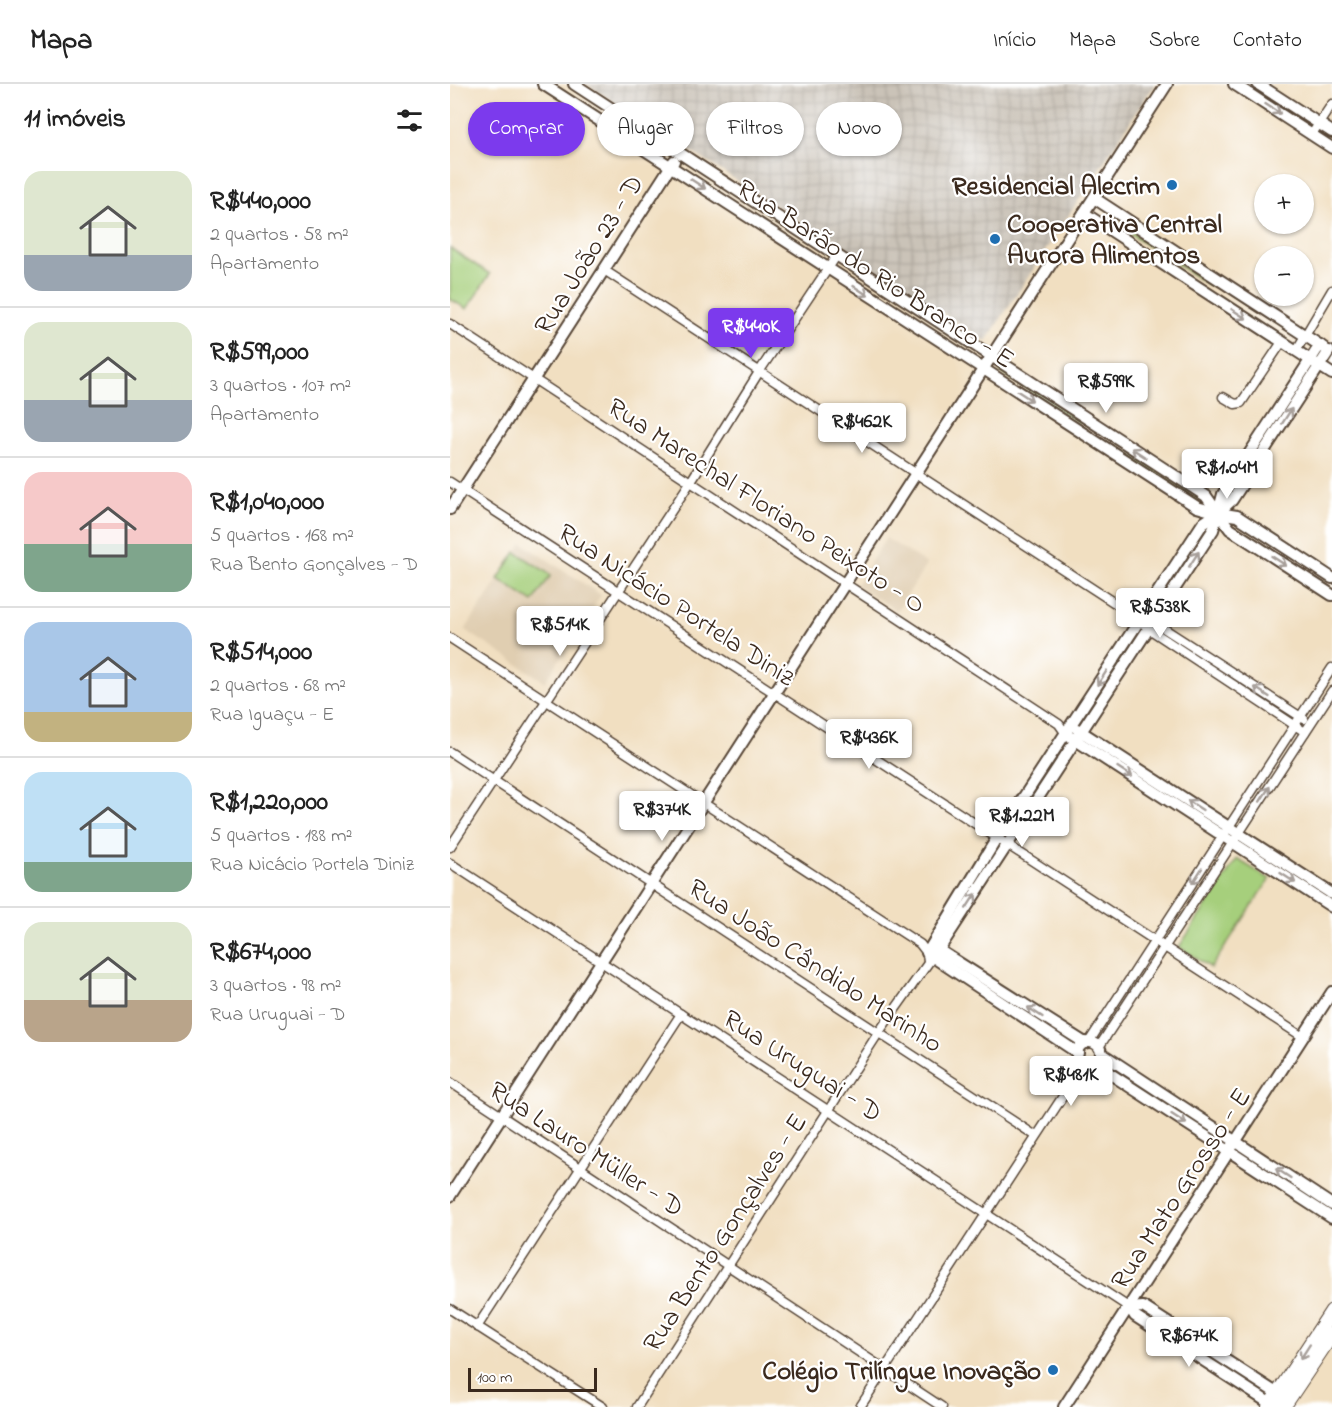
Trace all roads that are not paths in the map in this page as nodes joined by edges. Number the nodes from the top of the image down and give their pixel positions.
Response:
1 (543, 84) edge
2 (574, 84) edge
3 (1167, 84) edge
4 (1234, 84) edge
5 (1258, 84) edge
6 (602, 102) edge
7 (1332, 104) edge
8 (1319, 123) junction
9 (1332, 132) edge
10 (1312, 134) junction
11 (1332, 148) edge
12 (678, 156) edge
13 (686, 156) edge
14 (670, 166) junction
15 (1094, 198) junction
16 (773, 213) junction
17 (1084, 213) junction
18 (762, 226) junction
19 (837, 255) junction
20 (826, 268) junction
21 (604, 270) junction
22 (1223, 281) junction
23 (1332, 290) edge
24 (1213, 296) junction
25 (918, 308) junction
26 (909, 321) junction
27 (450, 324) edge
28 (1305, 335) junction
29 (1282, 342) junction
30 (1327, 349) edge
31 (1296, 351) junction
32 (992, 356) junction
33 (1315, 363) junction
34 (983, 369) junction
35 (759, 372) junction
36 (1332, 374) edge
37 (535, 380) junction
38 (1223, 397) dead end
39 (1100, 427) junction
40 (1092, 440) junction
41 (917, 473) junction
42 (691, 481) junction
43 (450, 482) edge
44 (463, 490) junction
45 (450, 509) edge
46 (1218, 513) junction
47 (1307, 562) junction
48 (1171, 573) junction
49 (1299, 573) junction
50 (1332, 578) edge
51 (1181, 579) junction
52 (846, 582) junction
53 (619, 591) junction
54 (1332, 595) edge
55 (1139, 618) junction
56 (1151, 625) junction
57 (450, 638) edge
58 (1114, 660) junction
59 (1124, 667) junction
60 (1332, 668) edge
61 (1226, 674) junction
62 (1332, 691) edge
63 (775, 693) junction
64 (547, 699) junction
65 (1301, 717) junction
66 (1311, 723) junction
67 (1295, 725) junction
68 (1305, 732) junction
69 (1074, 733) junction
70 (450, 752) edge
71 (1272, 761) junction
72 (1282, 767) junction
73 (494, 781) junction
74 (705, 803) junction
75 (1226, 832) junction
76 (997, 838) junction
77 (1236, 838) junction
78 (1008, 845) junction
79 (450, 846) edge
80 (450, 863) edge
81 (652, 883) junction
82 (1332, 894) edge
83 (1332, 907) edge
84 (1155, 941) junction
85 (1165, 947) junction
86 (930, 952) junction
87 (602, 961) junction
88 (1127, 983) junction
89 (1137, 990) junction
90 (1332, 992) edge
91 (681, 1014) junction
92 (879, 1032) junction
93 (1303, 1037) junction
94 (1087, 1042) junction
95 (1100, 1050) junction
96 (1078, 1053) junction
97 (1089, 1064) junction
98 (450, 1082) edge
99 (1153, 1087) junction
100 (1146, 1097) junction
101 (829, 1111) junction
102 (502, 1116) junction
103 (1036, 1136) junction
104 (1236, 1142) junction
105 (1230, 1152) junction
106 (581, 1169) junction
107 (1305, 1194) junction
108 (450, 1197) edge
109 (1332, 1205) edge
110 (986, 1214) junction
111 (1332, 1218) edge
112 (728, 1266) junction
113 (1130, 1308) junction
114 (450, 1309) edge
115 (1332, 1311) edge
116 (477, 1327) junction
117 (1332, 1334) edge
118 (885, 1369) junction
119 (1280, 1404) edge
120 (603, 1407) edge
121 (637, 1407) edge
122 (860, 1407) edge
123 (942, 1407) edge
124 (1065, 1407) edge

1 - 14 street, Rua Barão do Rio Branco - E
2 - 6 street, Rua Barão do Rio Branco - E
3 - 15 street
4 -> 10 street
5 - 8 street
7 - 8 street
8 - 9 street
8 - 10 street
10 - 11 street
12 - 14 street, Rua João 23 - D
13 - 16 street, Rua Barão do Rio Branco - E
14 -> 18 street, Rua Barão do Rio Branco - E
14 - 21 street, Rua João 23 - D
15 - 17 street
15 - 22 street
16 - 18 street
16 - 19 street, Rua Barão do Rio Branco - E
17 - 24 street
17 - 32 street
18 - 20 street, Rua Barão do Rio Branco - E
19 - 20 street
19 - 25 street, Rua Barão do Rio Branco - E
20 -> 26 street, Rua Barão do Rio Branco - E
20 - 35 street
21 - 35 street
21 - 37 street, Rua João 23 - D
22 - 24 street
22 - 28 street
23 - 28 street
24 -> 29 street
25 - 26 street
25 - 32 street, Rua Barão do Rio Branco - E
26 - 34 street, Rua Barão do Rio Branco - E
27 - 37 street, Rua Marechal Floriano Peixoto - O
28 - 30 street
28 - 31 street
29 - 31 street
29 - 38 street
30 - 33 street
31 - 33 street
32 - 34 street
32 - 39 street, Rua Barão do Rio Branco - E
33 - 36 street
33 - 46 street
34 -> 40 street, Rua Barão do Rio Branco - E
34 - 41 street
35 - 41 street
35 - 42 street
37 - 42 street, Rua Marechal Floriano Peixoto - O
37 - 44 street, Rua João 23 - D
39 - 40 street
46 -> 39 street, Rua Barão do Rio Branco - E
40 - 46 street, Rua Barão do Rio Branco - E
41 - 52 street
41 - 55 street
42 - 52 street, Rua Marechal Floriano Peixoto - O
42 - 53 street
43 - 44 street, Rua Nicácio Portela Diniz
44 - 45 street, Rua João 23 - D
44 - 53 street, Rua Nicácio Portela Diniz
46 - 47 street, Rua Barão do Rio Branco - E
46 - 48 street
46 -> 49 street, Rua Barão do Rio Branco - E
51 -> 46 street
47 - 49 street
47 - 50 street, Rua Barão do Rio Branco - E
48 - 51 street
48 - 55 street
49 - 54 street, Rua Barão do Rio Branco - E
51 - 56 street
52 - 63 street
52 - 69 street, Rua Marechal Floriano Peixoto - O
53 - 63 street, Rua Nicácio Portela Diniz
53 - 64 street
55 - 56 street
55 - 58 street
56 - 59 street
56 - 61 street
57 - 64 street
58 - 59 street
58 -> 69 street
59 - 69 street
60 - 65 street
65 -> 61 street
61 - 67 street
62 - 66 street
63 - 74 street
63 - 76 street, Rua Nicácio Portela Diniz
64 - 73 street
64 - 74 street
65 - 66 street
65 - 67 street
66 - 68 street
67 - 68 street
67 - 71 street
68 - 72 street
69 - 75 street, Rua Marechal Floriano Peixoto - O
69 - 76 street, Rua Bento Gonçalves - E
69 - 78 street, Rua Bento Gonçalves - E
70 - 73 street, Rua João Cândido Marinho
71 - 72 street
71 - 75 street
77 -> 72 street
73 - 79 street
73 - 81 street, Rua João Cândido Marinho
74 - 81 street
74 - 86 street
75 - 77 street, Rua Marechal Floriano Peixoto - O
75 -> 84 street
76 - 78 street, Rua Nicácio Portela Diniz
76 - 86 street, Rua Bento Gonçalves - E
77 - 82 street, Rua Marechal Floriano Peixoto - O
77 -> 83 street, Rua Marechal Floriano Peixoto - O
77 - 85 street
78 - 84 street, Rua Nicácio Portela Diniz
86 -> 78 street, Rua Bento Gonçalves - E
80 - 87 street, Rua Uruguai - D
81 - 87 street
81 - 92 street, Rua João Cândido Marinho
84 - 85 street, Rua Nicácio Portela Diniz
84 - 88 street
85 - 89 street
85 - 93 street, Rua Nicácio Portela Diniz
86 - 92 street, Rua Bento Gonçalves - E
94 -> 86 street
86 - 96 street
87 - 91 street, Rua Uruguai - D
87 - 102 street
88 - 89 street
88 - 94 street
89 - 95 street
90 - 93 street, Rua Mato Grosso - E
91 - 101 street, Rua Uruguai - D
91 - 106 street
92 - 101 street, Rua Bento Gonçalves - E
92 - 103 street, Rua João Cândido Marinho
93 - 104 street, Rua Mato Grosso - E
94 - 95 street
94 - 96 street
95 - 97 street
95 - 99 street
96 - 97 street
97 - 100 street
97 - 103 street
98 - 102 street, Rua Lauro Müller - D
99 - 100 street
99 - 104 street
100 -> 105 street
101 - 110 street, Rua Uruguai - D
101 - 112 street, Rua Bento Gonçalves - E
102 - 106 street, Rua Lauro Müller - D
102 - 108 street
103 - 110 street
104 - 105 street, Rua Mato Grosso - E
107 -> 104 street
105 - 107 street
105 - 113 street, Rua Mato Grosso - E
106 - 112 street, Rua Lauro Müller - D
106 - 116 street
107 - 109 street
107 - 111 street
110 - 113 street, Rua Uruguai - D
110 - 118 street
112 - 118 street, Rua Lauro Müller - D
112 - 121 street, Rua Bento Gonçalves - E
113 - 119 street, Rua Uruguai - D
113 - 124 street, Rua Mato Grosso - E
114 - 116 street
115 -> 119 main road
116 - 120 street
117 - 119 main road
118 - 122 street
118 - 123 street, Rua Lauro Müller - D

